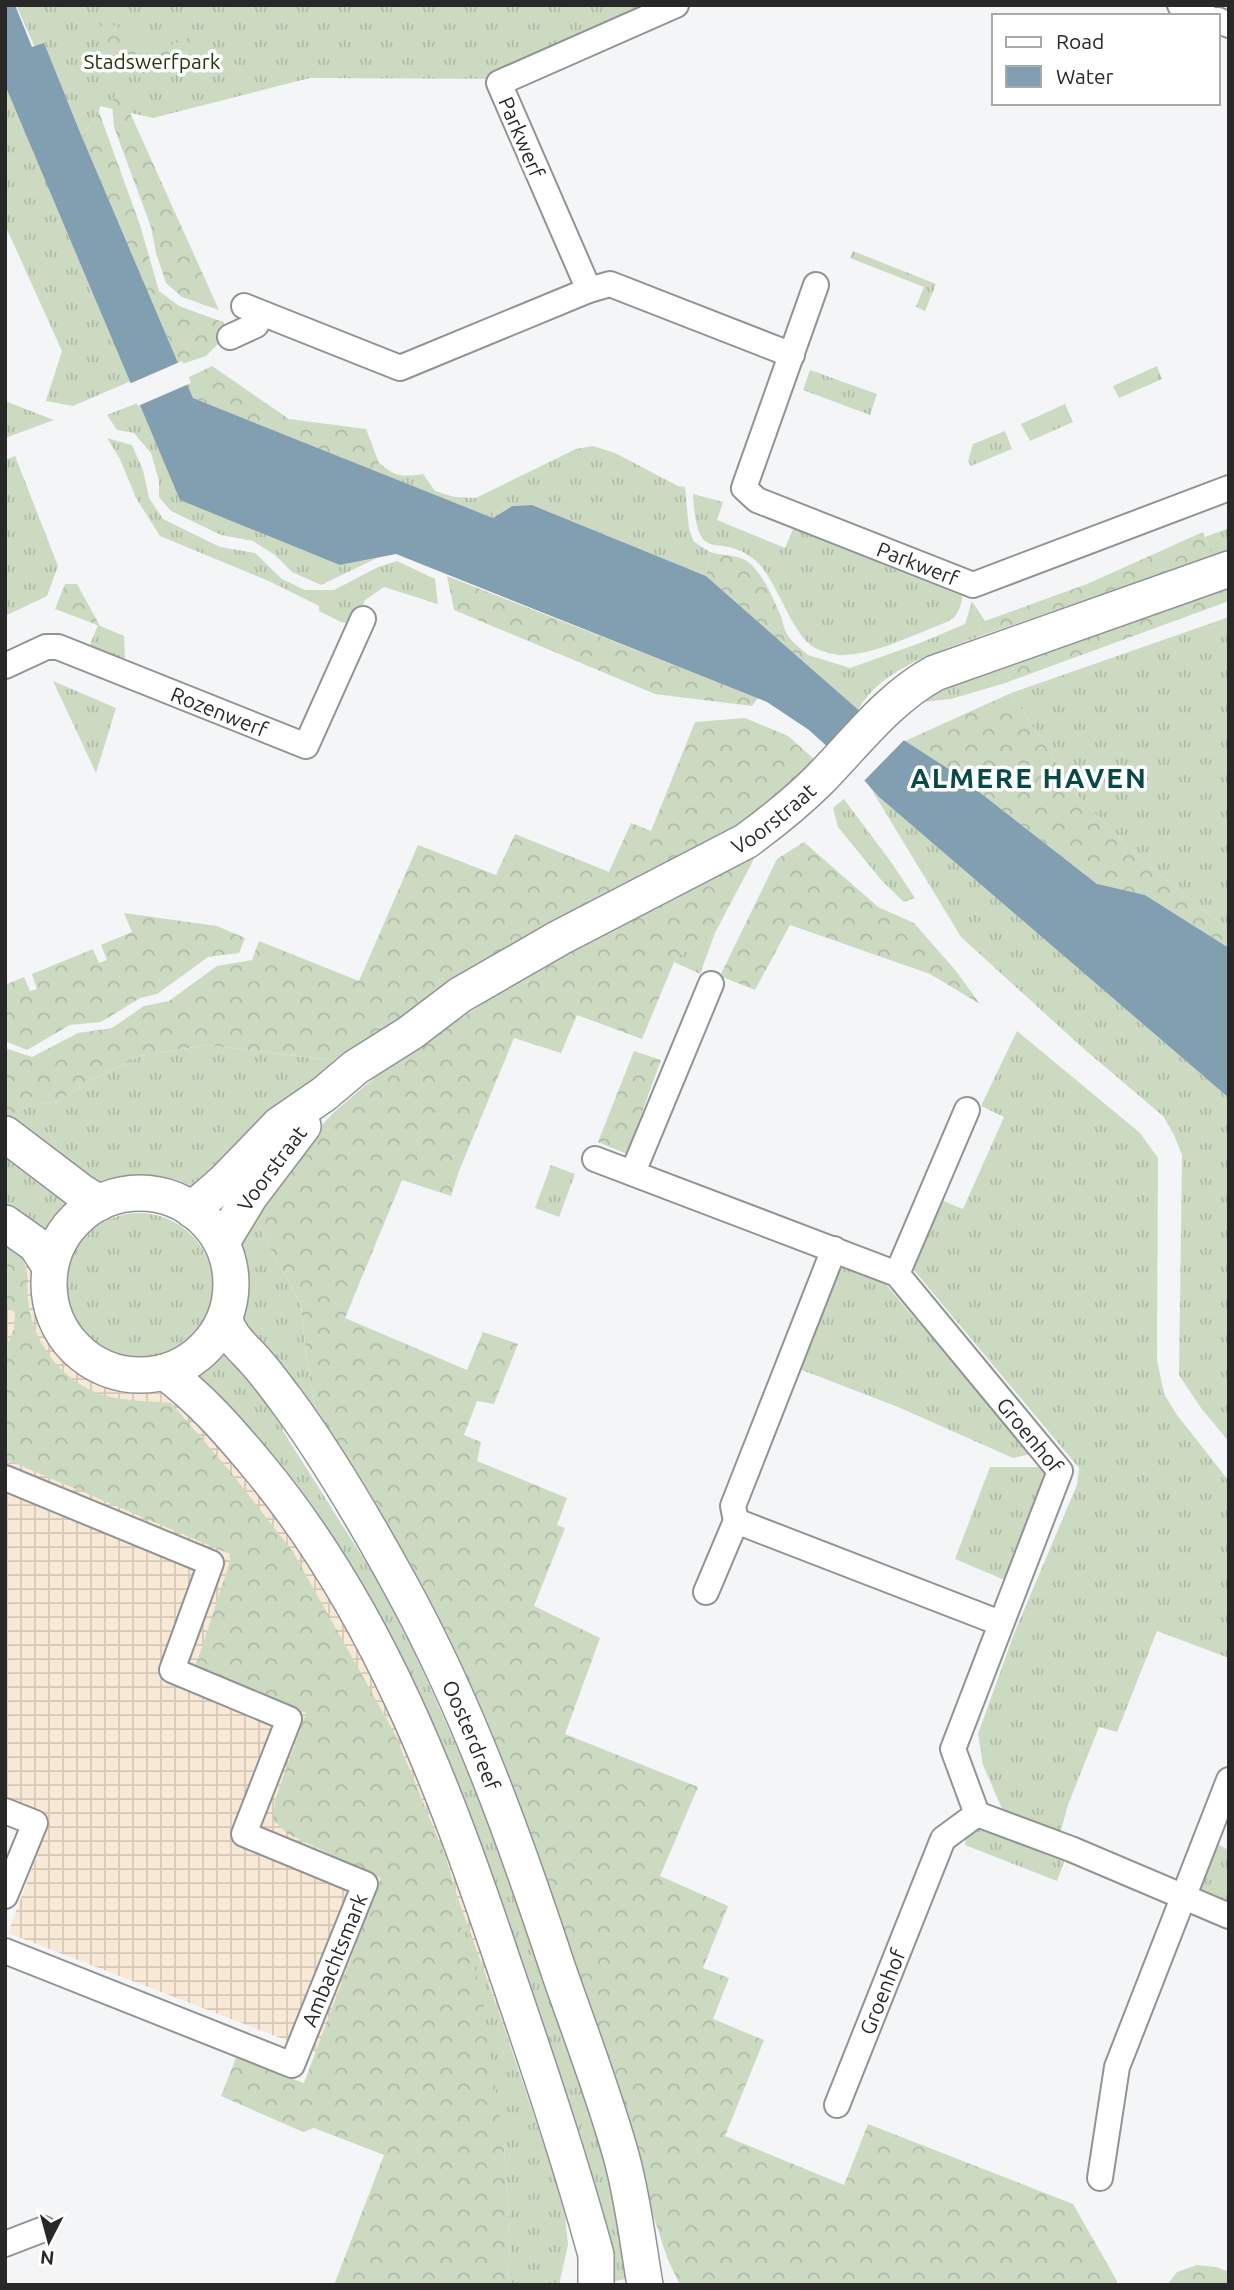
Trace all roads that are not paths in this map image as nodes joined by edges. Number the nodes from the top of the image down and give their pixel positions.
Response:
1 (676, 5) edge
2 (1180, 5) edge
3 (1201, 14) edge
4 (816, 285) dead end
5 (589, 290) junction
6 (230, 337) dead end
7 (792, 355) junction
8 (1229, 488) edge
9 (1229, 569) edge
10 (363, 619) dead end
11 (5, 666) edge
12 (711, 984) dead end
13 (324, 1094) junction
14 (967, 1110) dead end
15 (5, 1134) edge
16 (595, 1159) dead end
17 (633, 1172) junction
18 (99, 1203) junction
19 (192, 1210) junction
20 (5, 1223) edge
21 (222, 1242) junction
22 (834, 1250) junction
23 (50, 1267) junction
24 (897, 1274) junction
25 (225, 1320) junction
26 (165, 1372) junction
27 (5, 1478) edge
28 (736, 1521) junction
29 (706, 1592) dead end
30 (1000, 1623) junction
31 (1229, 1780) edge
32 (5, 1811) edge
33 (977, 1814) junction
34 (5, 1896) edge
35 (1182, 1897) junction
36 (1229, 1916) edge
37 (5, 1951) edge
38 (837, 2105) dead end
39 (1100, 2178) dead end
40 (630, 2192) junction
41 (580, 2196) junction
42 (44, 2230) dead end
43 (5, 2244) edge
44 (576, 2285) edge
45 (596, 2285) edge
46 (645, 2285) edge
47 (663, 2285) edge

1 - 5 street, Parkwerf
2 - 3 street
4 - 7 street, Parkwerf
5 - 6 street
5 - 7 street
7 - 8 street, Parkwerf
9 - 13 main road, Voorstraat
10 - 11 street, Rozenwerf
12 - 17 street
13 - 19 main road, Voorstraat
13 - 21 main road, Voorstraat
14 - 24 street
15 - 18 main road
16 - 17 street, Groenhof
17 - 22 street, Groenhof
18 - 19 main road
18 - 23 main road
19 - 21 main road
20 - 23 main road
21 - 25 main road
22 - 24 street, Groenhof
22 - 28 street
23 - 26 main road
24 - 30 street, Groenhof
25 - 26 main road
25 - 40 main road, Oosterdreef
26 - 41 main road
27 - 37 street, Ambachtsmark
28 - 29 street
28 - 30 street
30 - 33 street, Groenhof
31 - 35 street
32 - 34 street
33 - 35 street
33 - 38 street, Groenhof
35 - 36 street
35 - 39 street
40 - 46 main road, Oosterdreef
40 - 47 main road, Oosterdreef
41 - 44 main road
41 - 45 main road
42 - 43 street

